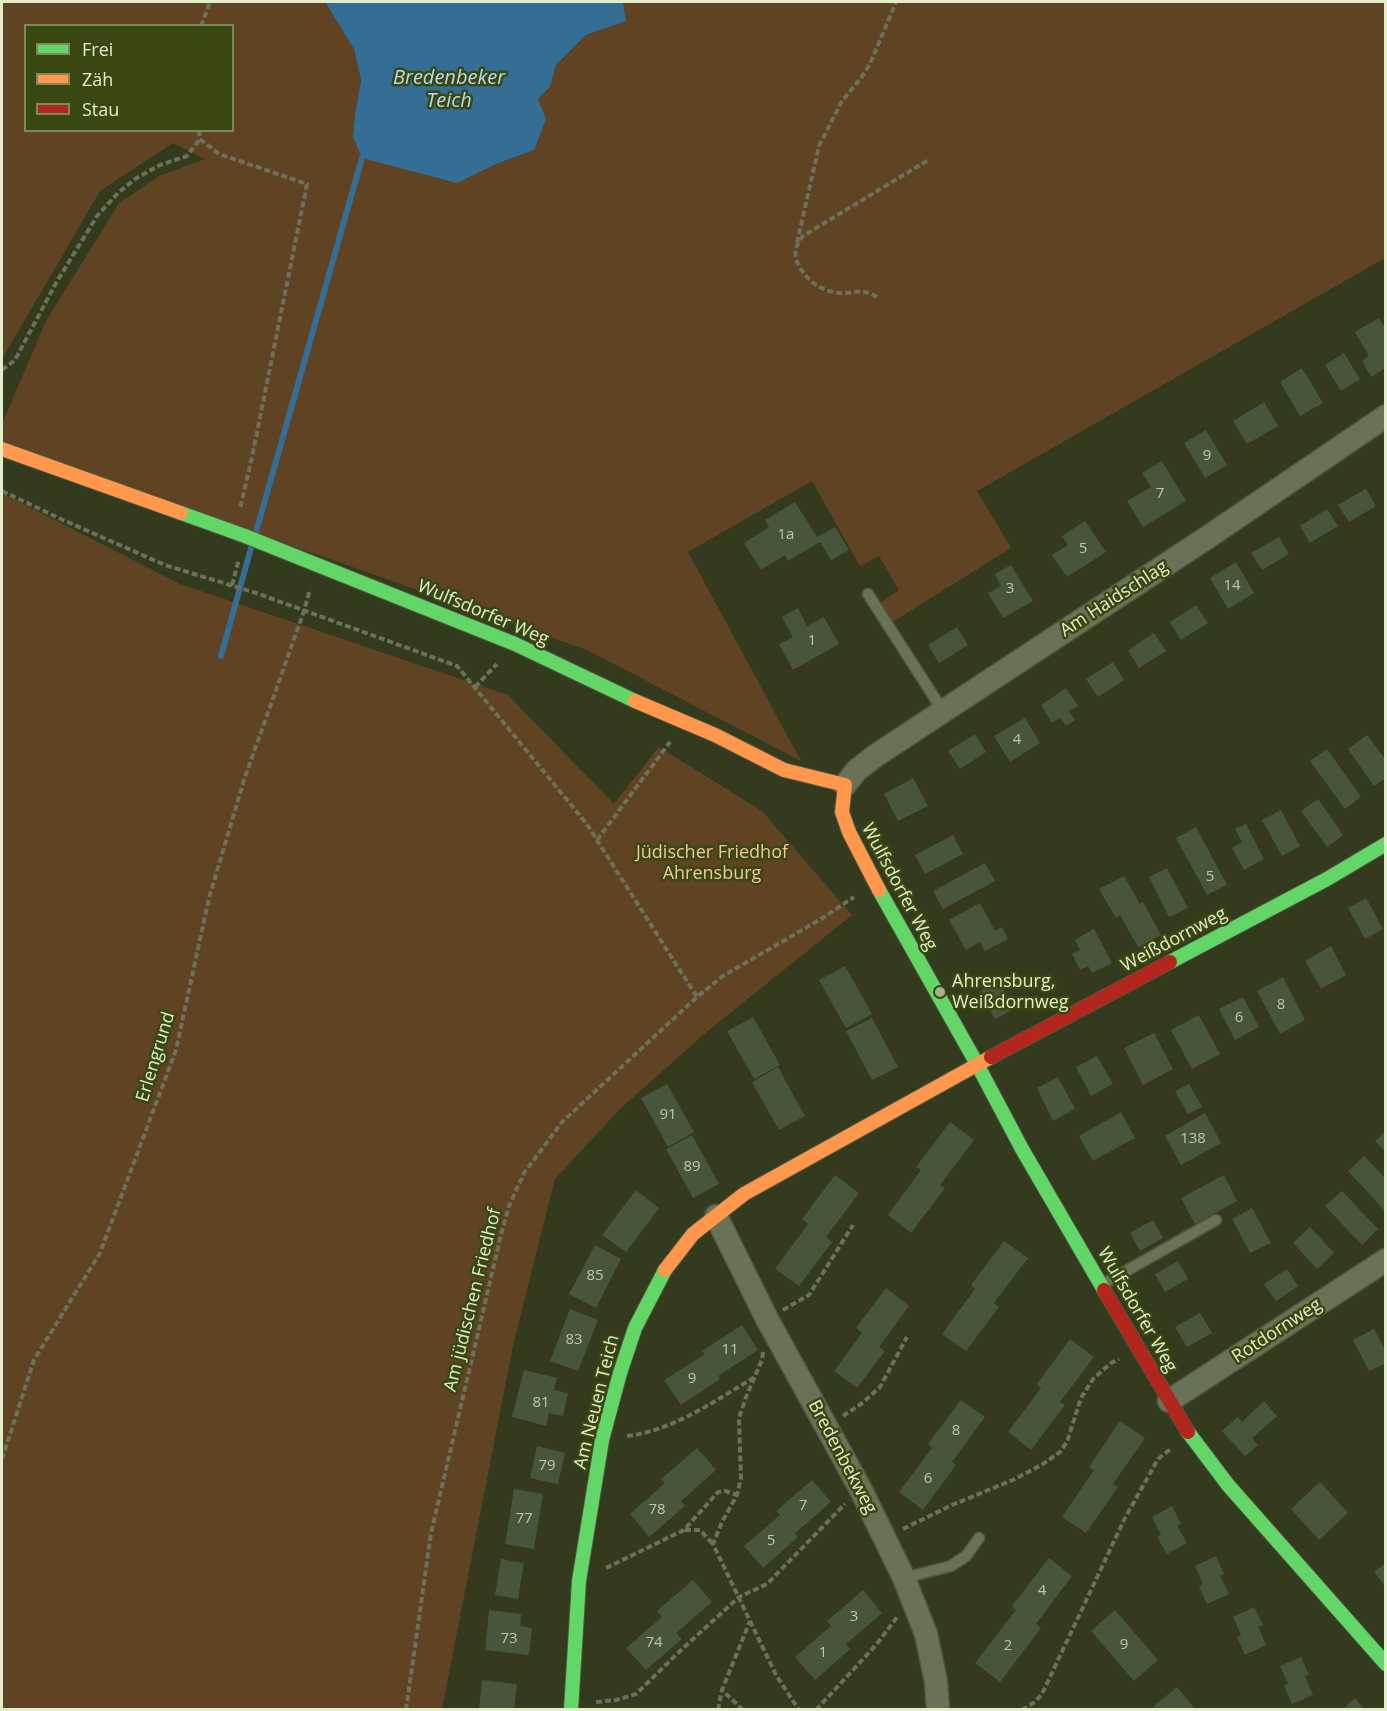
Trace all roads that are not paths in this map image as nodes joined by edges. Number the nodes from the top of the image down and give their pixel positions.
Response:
1 (1386, 416) edge
2 (2, 449) edge
3 (868, 594) dead end
4 (943, 711) junction
5 (845, 785) junction
6 (1386, 844) edge
7 (977, 1064) junction
8 (716, 1216) junction
9 (1216, 1220) dead end
10 (1386, 1260) edge
11 (1102, 1284) junction
12 (1169, 1401) junction
13 (979, 1538) dead end
14 (908, 1588) junction
15 (1386, 1664) edge
16 (571, 1704) edge
17 (938, 1710) edge

1 - 4 street, Am Haidschlag
2 - 5 street, Wulfsdorfer Weg
3 - 4 lane
4 - 5 street, Am Haidschlag
5 - 7 street, Wulfsdorfer Weg
6 - 7 street, Weißdornweg
7 - 8 street, Am Neuen Teich
7 - 11 street, Wulfsdorfer Weg
8 - 14 street, Bredenbekweg
8 - 16 street, Am Neuen Teich
9 - 11 lane
10 - 12 street, Rotdornweg
11 - 12 street, Wulfsdorfer Weg
12 - 15 street, Wulfsdorfer Weg
13 - 14 lane
14 - 17 street, Bredenbekweg

